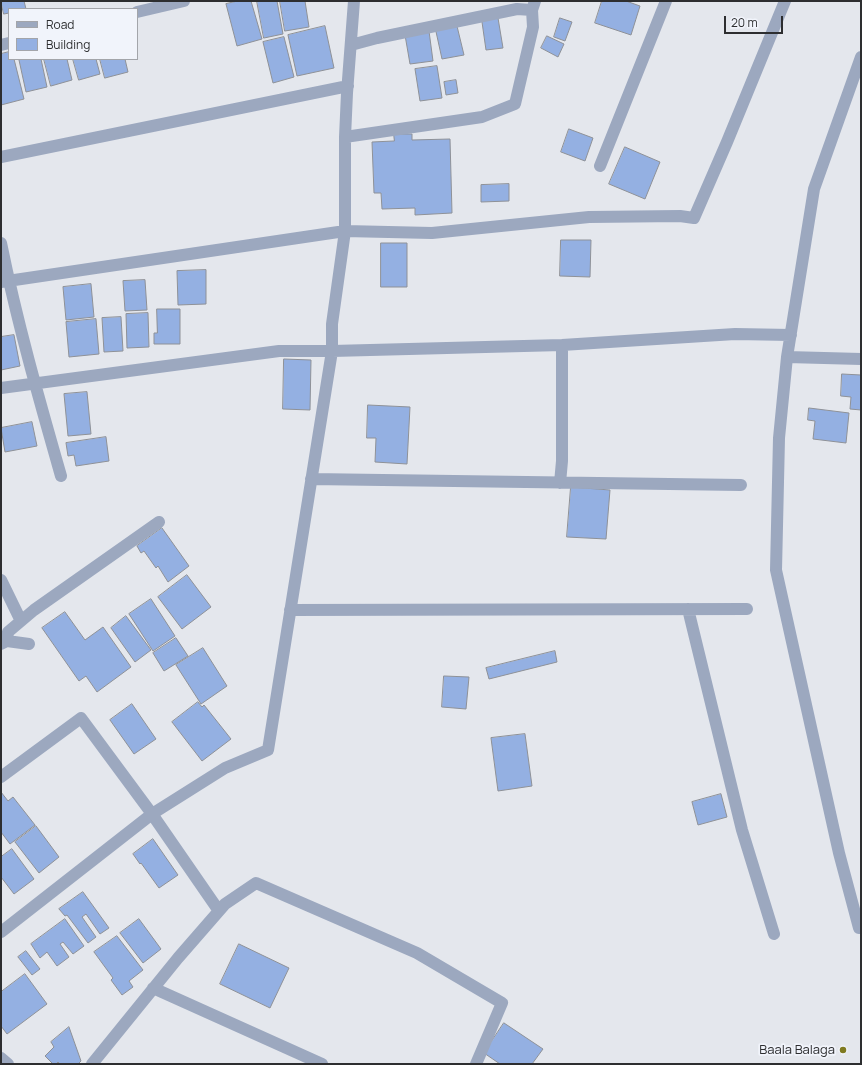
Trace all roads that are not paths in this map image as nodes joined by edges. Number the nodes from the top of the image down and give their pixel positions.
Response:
1 (184, 1) edge
2 (354, 1) edge
3 (666, 1) edge
4 (785, 1) edge
5 (151, 5) edge
6 (534, 5) edge
7 (138, 12) edge
8 (351, 45) junction
9 (861, 57) edge
10 (348, 86) junction
11 (345, 137) junction
12 (1, 157) edge
13 (600, 166) dead end
14 (345, 231) junction
15 (1, 243) edge
16 (5, 282) edge
17 (791, 335) junction
18 (562, 345) junction
19 (332, 351) junction
20 (787, 357) junction
21 (861, 359) edge
22 (34, 383) junction
23 (1, 388) edge
24 (61, 476) dead end
25 (311, 479) junction
26 (560, 483) junction
27 (741, 486) dead end
28 (159, 522) dead end
29 (1, 580) edge
30 (688, 609) junction
31 (747, 609) dead end
32 (290, 610) junction
33 (21, 621) junction
34 (4, 643) edge
35 (29, 644) dead end
36 (1, 778) edge
37 (152, 814) junction
38 (219, 911) junction
39 (859, 928) dead end
40 (1, 932) edge
41 (774, 934) dead end
42 (153, 988) junction
43 (92, 1064) edge
44 (322, 1064) edge
45 (476, 1064) edge

1 - 5 street
2 - 8 street
3 - 13 street
4 - 14 street
5 - 7 street
6 - 8 street
6 - 11 street
8 - 10 street
9 - 17 street
10 - 11 street
10 - 12 street
11 - 14 street
14 - 16 street
14 - 19 street
15 - 16 street
16 - 22 street
17 - 18 street
17 - 20 street
18 - 19 street
18 - 26 street
19 - 22 street
19 - 25 street
20 - 21 street
20 - 39 street
22 - 23 street
22 - 24 street
25 - 26 street
25 - 32 street
26 - 27 street
28 - 33 street
29 - 33 street
30 - 31 street
30 - 32 street
30 - 41 street
32 - 37 street
33 - 34 street
34 - 35 street
36 - 37 street
37 - 38 street
37 - 40 street
38 - 42 street
38 - 45 street
42 - 43 street
42 - 44 street

